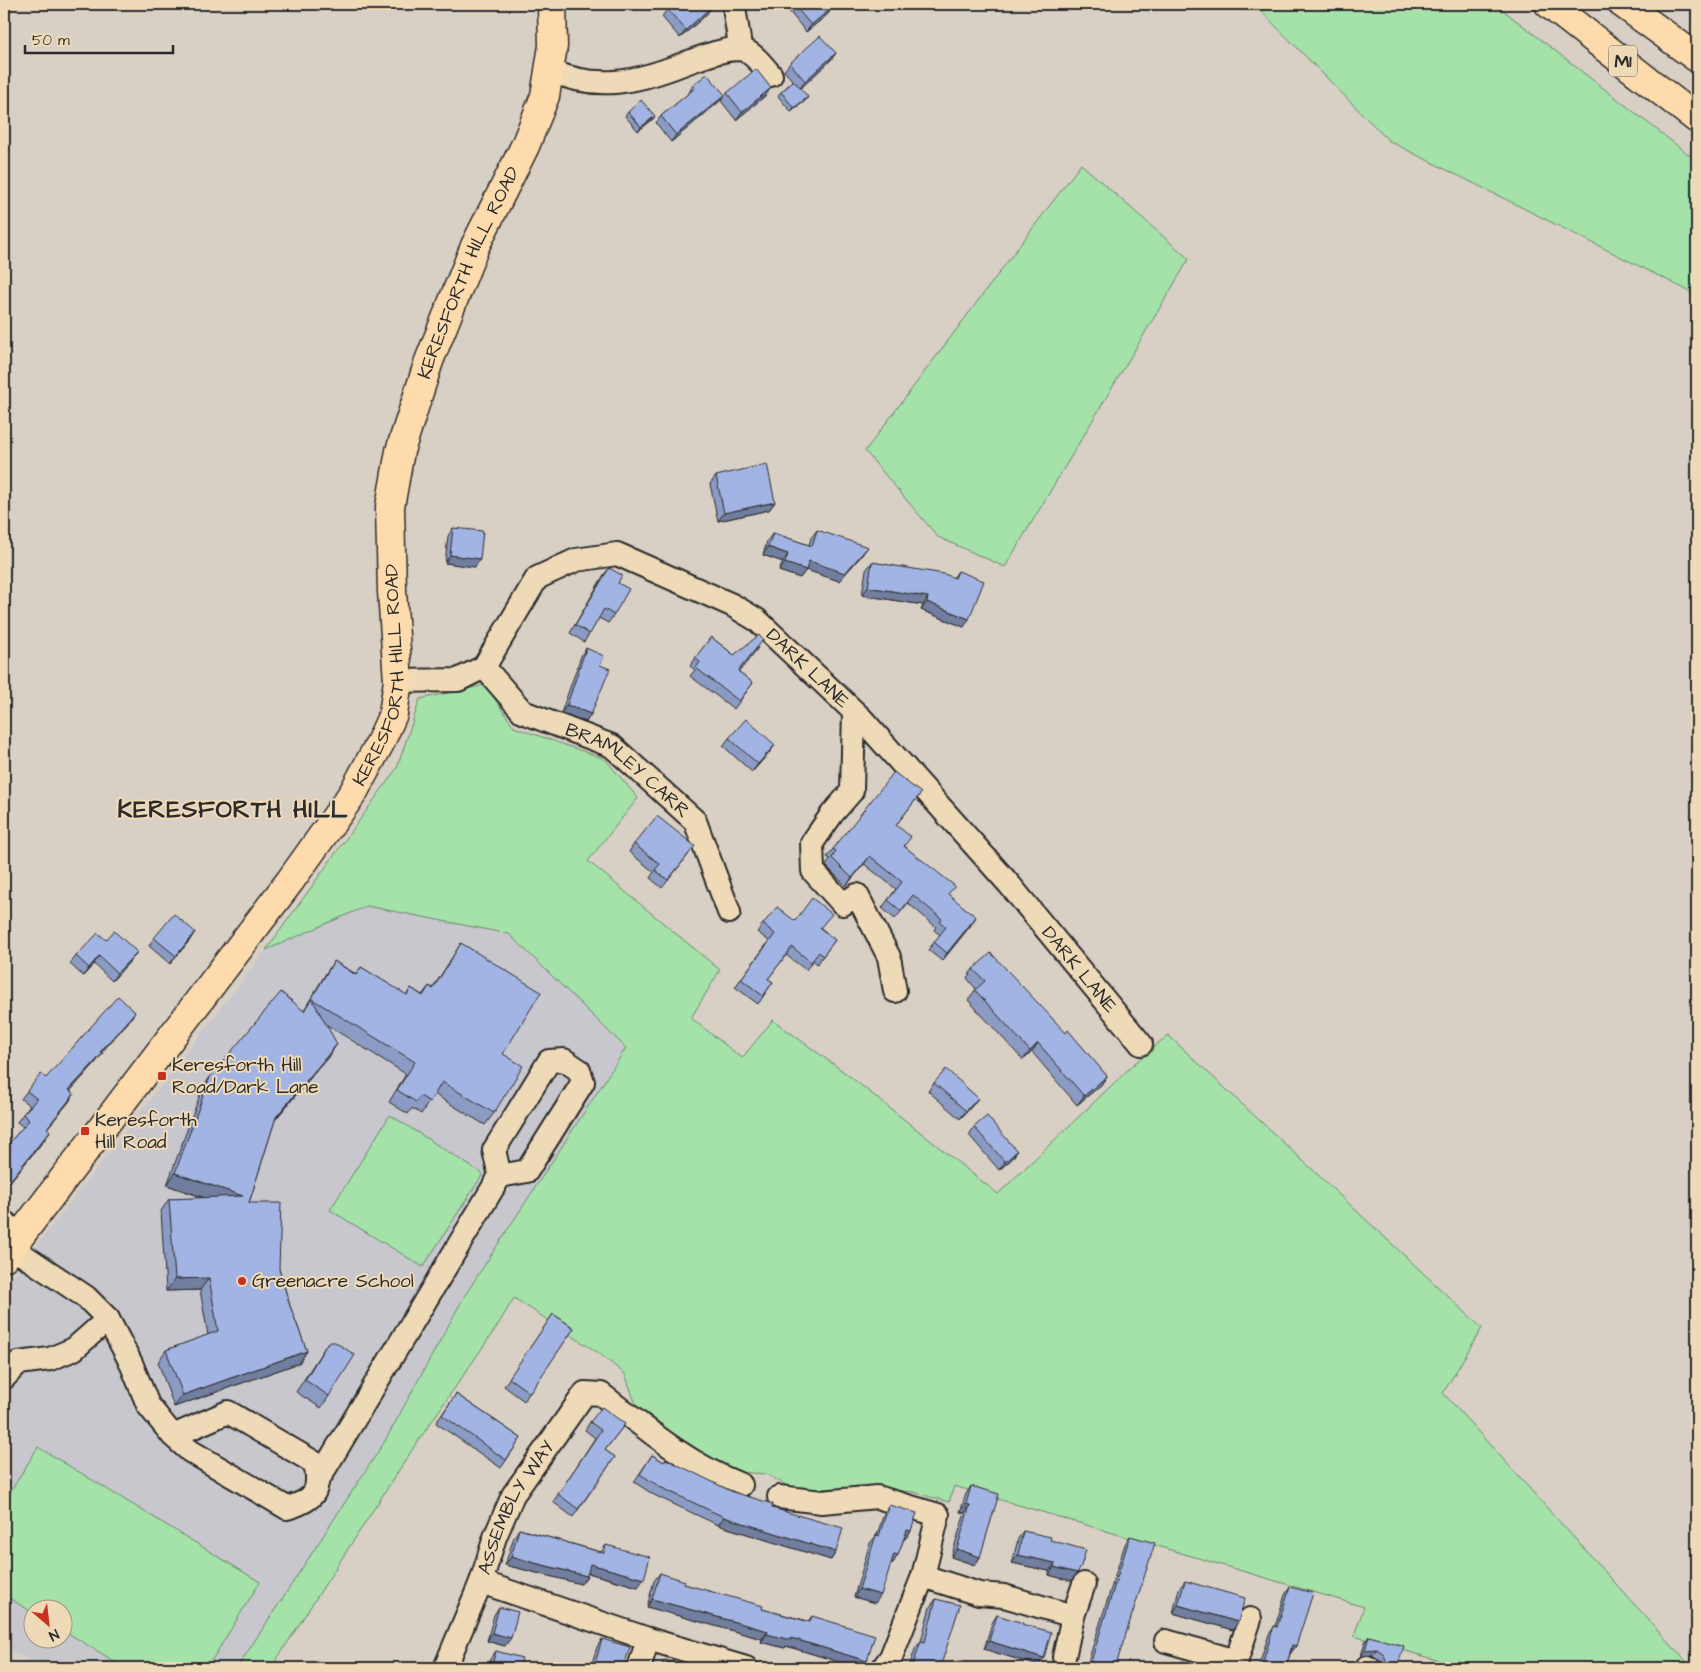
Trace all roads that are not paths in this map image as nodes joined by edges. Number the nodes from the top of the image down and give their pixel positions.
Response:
1 (552, 4) edge
2 (734, 4) edge
3 (1549, 4) edge
4 (1622, 4) edge
5 (740, 49) junction
6 (1697, 58) edge
7 (551, 71) junction
8 (771, 75) dead end
9 (1697, 119) edge
10 (484, 668) junction
11 (398, 681) junction
12 (854, 712) junction
13 (729, 912) dead end
14 (895, 991) dead end
15 (1140, 1044) dead end
16 (500, 1176) junction
17 (4, 1222) edge
18 (7, 1252) edge
19 (108, 1319) junction
20 (4, 1378) edge
21 (173, 1436) junction
22 (318, 1480) junction
23 (741, 1485) dead end
24 (779, 1497) dead end
25 (923, 1576) junction
26 (481, 1582) junction
27 (1084, 1584) dead end
28 (1074, 1616) junction
29 (1250, 1619) dead end
30 (648, 1639) junction
31 (1166, 1641) dead end
32 (1064, 1657) dead end
33 (1236, 1665) edge
34 (445, 1668) edge
35 (639, 1668) edge
36 (746, 1668) edge
37 (883, 1668) edge

1 - 7 main road, KERESFORTH HILL ROAD
2 - 5 street
3 - 9 main road, M1
4 - 6 main road, M1
5 - 7 street
5 - 8 street
7 - 11 main road, KERESFORTH HILL ROAD
10 - 11 street
10 - 12 street, DARK LANE
10 - 13 street, BRAMLEY CARR
11 - 18 main road, KERESFORTH HILL ROAD
12 - 14 street
12 - 15 street, DARK LANE
16 - 16 street
16 - 22 street
17 - 18 street
18 - 19 street
19 - 20 street
19 - 21 street
21 - 22 street
21 - 22 street
23 - 26 street, ASSEMBLY WAY
24 - 25 street
25 - 28 street
25 - 37 street
26 - 30 street
26 - 34 street, ASSEMBLY WAY
27 - 28 street
28 - 32 street
29 - 33 street
30 - 35 street
30 - 36 street
31 - 33 street

